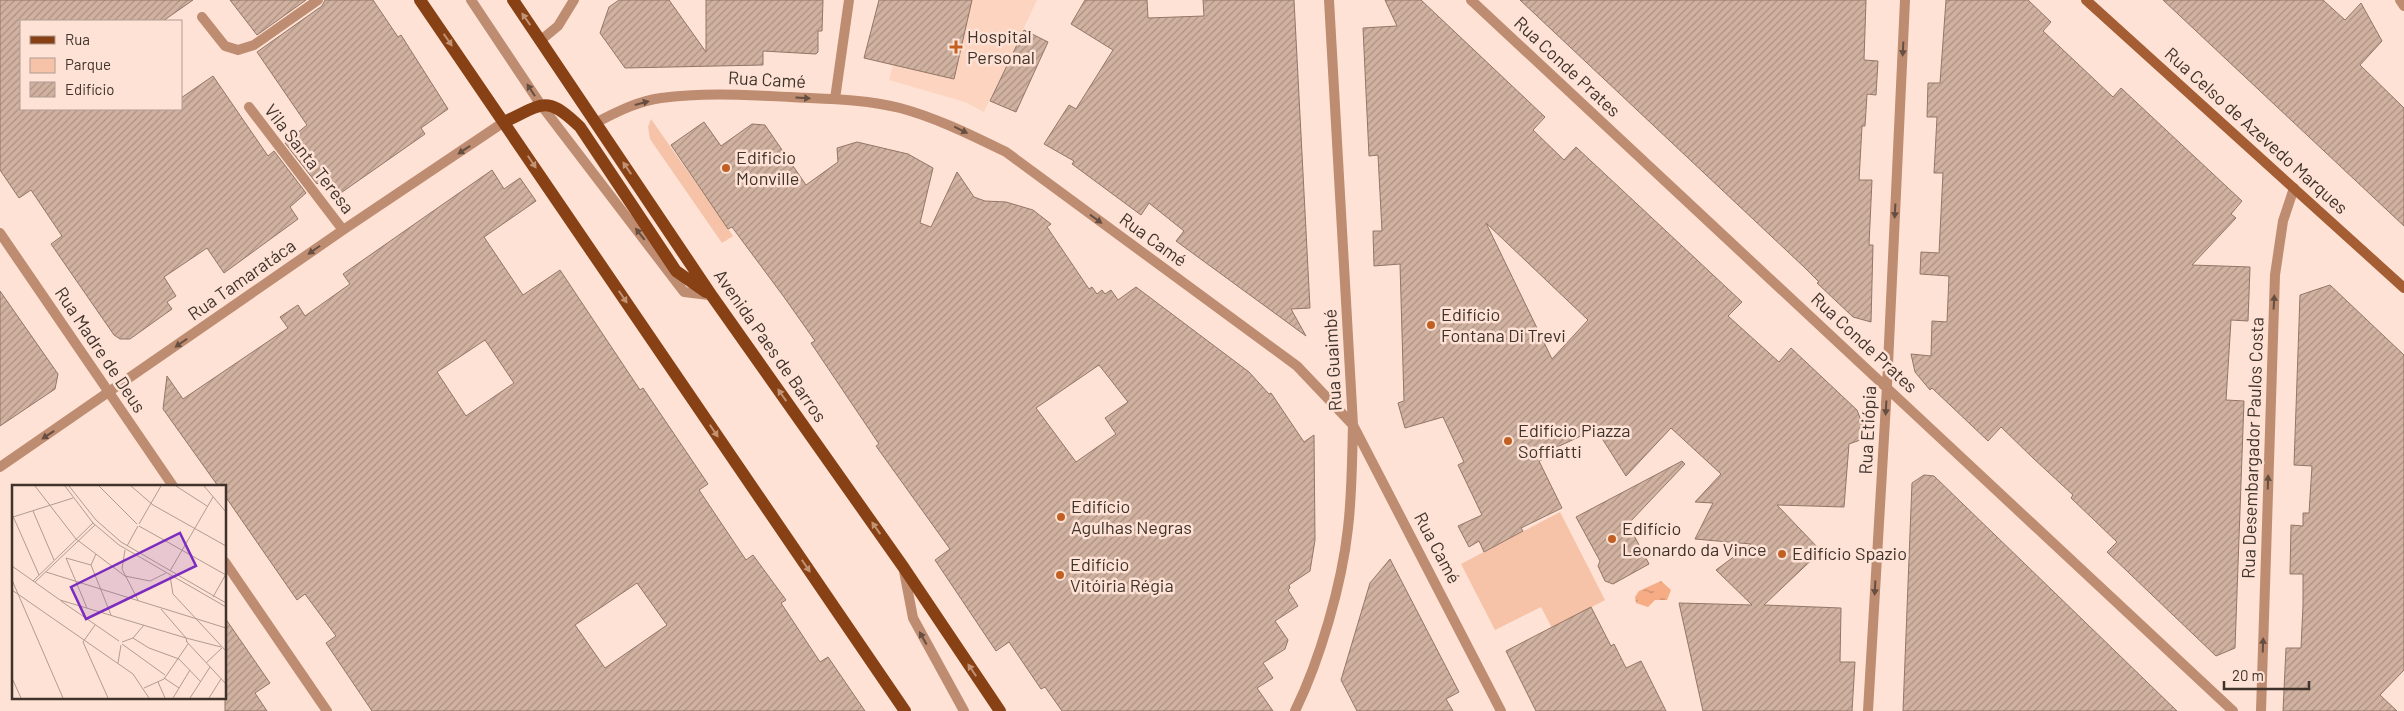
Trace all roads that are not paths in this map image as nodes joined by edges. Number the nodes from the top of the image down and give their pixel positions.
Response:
1 (318, 0) edge
2 (420, 0) edge
3 (471, 0) edge
4 (513, 0) edge
5 (574, 0) edge
6 (848, 0) edge
7 (1329, 0) edge
8 (1471, 0) edge
9 (1905, 0) edge
10 (2086, 0) edge
11 (2400, 0) edge
12 (2404, 6) edge
13 (202, 17) dead end
14 (541, 40) junction
15 (834, 99) junction
16 (541, 105) junction
17 (249, 107) dead end
18 (504, 122) junction
19 (597, 122) junction
20 (2294, 188) junction
21 (343, 230) junction
22 (0, 233) edge
23 (2404, 288) edge
24 (712, 296) junction
25 (1887, 386) junction
26 (109, 394) junction
27 (1354, 425) junction
28 (0, 467) edge
29 (172, 485) edge
30 (226, 563) edge
31 (904, 568) junction
32 (327, 711) edge
33 (905, 711) edge
34 (964, 711) edge
35 (1000, 711) edge
36 (1295, 711) edge
37 (1501, 711) edge
38 (1868, 711) edge
39 (2233, 711) edge
40 (2261, 711) edge

1 - 13 street
2 -> 18 main road
16 -> 3 street
14 -> 4 main road, Avenida Paes de Barros
5 - 14 street
6 - 15 street
7 - 27 street, Rua Guaimbé
8 - 25 street, Rua Conde Prates
9 -> 25 street, Rua Etiópia
10 - 20 main road, Rua Celso de Azevedo Marques
11 - 12 street
14 - 19 main road, Avenida Paes de Barros
19 -> 15 street, Rua Camé
15 -> 27 street, Rua Camé
16 - 18 main road
24 -> 16 street
16 - 24 main road
17 - 21 street, Vila Santa Teresa
18 -> 21 street, Rua Tamaratáca
18 -> 33 main road
24 -> 19 main road, Avenida Paes de Barros
20 - 23 main road, Rua Celso de Azevedo Marques
40 -> 20 street, Rua Desembargador Paulos Costa
21 -> 26 street, Rua Tamaratáca
22 - 26 street, Rua Madre de Deus
31 -> 24 main road, Avenida Paes de Barros
25 -> 38 street, Rua Etiópia
25 - 39 street, Rua Conde Prates
26 -> 28 street, Rua Tamaratáca
26 - 29 street, Rua Madre de Deus
27 - 36 street, Rua Guaimbé
27 - 37 street, Rua Camé
30 - 32 street
34 -> 31 street
35 -> 31 main road, Avenida Paes de Barros

